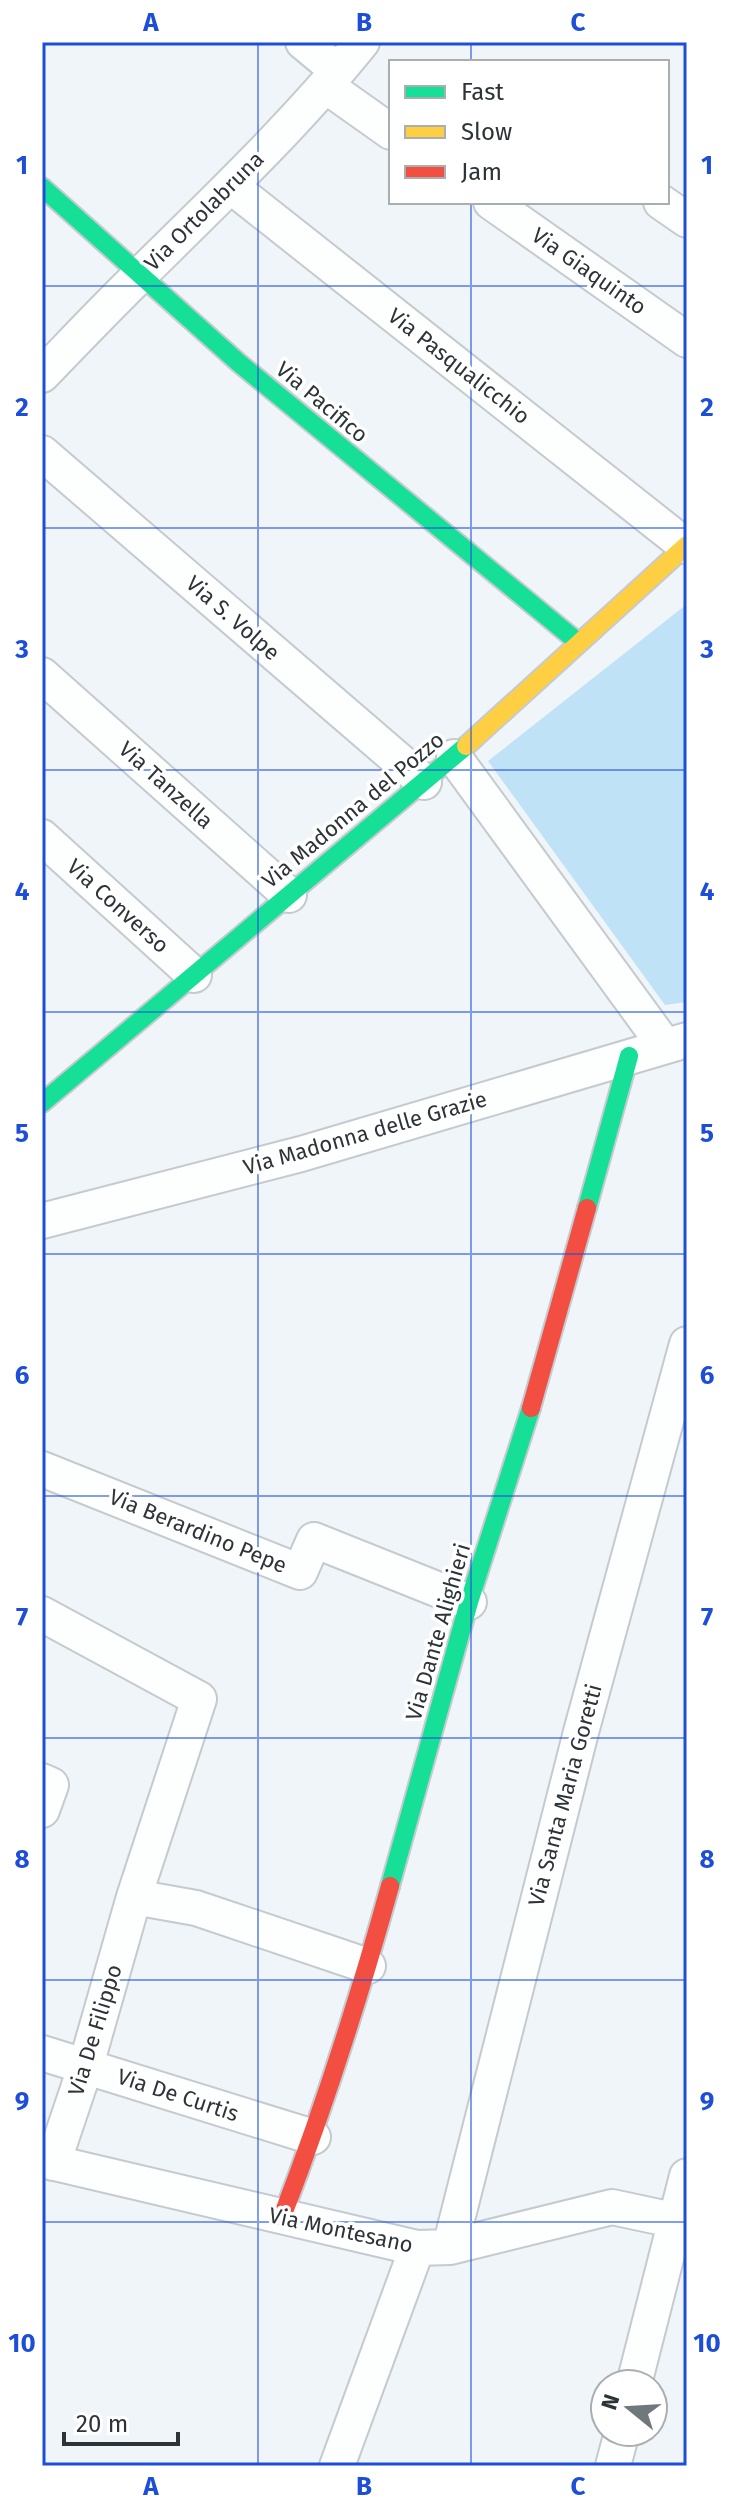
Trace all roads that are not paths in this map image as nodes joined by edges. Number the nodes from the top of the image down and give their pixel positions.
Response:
1 (303, 42) edge
2 (362, 42) edge
3 (332, 79) junction
4 (389, 130) edge
5 (42, 187) edge
6 (232, 187) junction
7 (494, 204) edge
8 (664, 204) edge
9 (687, 220) edge
10 (138, 277) junction
11 (687, 340) edge
12 (42, 375) edge
13 (42, 453) edge
14 (686, 545) edge
15 (579, 643) junction
16 (42, 675) edge
17 (454, 757) junction
18 (424, 782) junction
19 (42, 837) edge
20 (289, 895) junction
21 (194, 975) junction
22 (676, 1043) edge
23 (629, 1056) junction
24 (42, 1103) edge
25 (42, 1221) edge
26 (687, 1344) edge
27 (42, 1469) edge
28 (469, 1602) junction
29 (42, 1614) edge
30 (42, 1781) edge
31 (42, 1810) edge
32 (134, 1897) junction
33 (368, 1966) junction
34 (42, 2053) edge
35 (86, 2065) junction
36 (313, 2137) junction
37 (47, 2162) edge
38 (687, 2176) edge
39 (282, 2217) junction
40 (681, 2222) edge
41 (433, 2247) junction
42 (639, 2368) edge
43 (337, 2466) edge

1 - 3 street
2 - 3 street, Via Ortolabruna
3 - 4 street
3 - 6 street, Via Ortolabruna
5 - 10 street, Via Pacifico
6 - 10 street, Via Ortolabruna
6 - 14 street, Via Pasqualicchio
7 - 11 street, Via Giaquinto
8 - 9 street
10 - 12 street, Via Ortolabruna
10 - 15 street, Via Pacifico
13 - 18 street, Via S. Volpe
14 - 15 street, Via Madonna del Pozzo
15 - 17 street, Via Madonna del Pozzo
16 - 20 street, Via Tanzella
17 - 18 street, Via Madonna del Pozzo
17 - 22 street
18 - 20 street, Via Madonna del Pozzo
19 - 21 street, Via Converso
20 - 21 street, Via Madonna del Pozzo
21 - 24 street, Via Madonna del Pozzo
22 - 23 street, Via Madonna delle Grazie
23 - 25 street, Via Madonna delle Grazie
23 - 28 street, Via Dante Alighieri
26 - 41 street, Via Santa Maria Goretti
27 - 28 street, Via Berardino Pepe
28 - 33 street, Via Dante Alighieri
29 - 32 street, Via De Filippo
30 - 31 street
32 - 33 street
32 - 35 street, Via De Filippo
33 - 36 street, Via Dante Alighieri
34 - 35 street, Via De Curtis
35 - 36 street, Via De Curtis
35 - 37 street, Via De Filippo
36 - 39 street, Via Dante Alighieri
37 - 39 street, Via Montesano
38 - 40 street
39 - 41 street, Via Montesano
40 - 41 street, Via Montesano
40 - 42 street
41 - 43 street, Via Santa Maria Goretti

